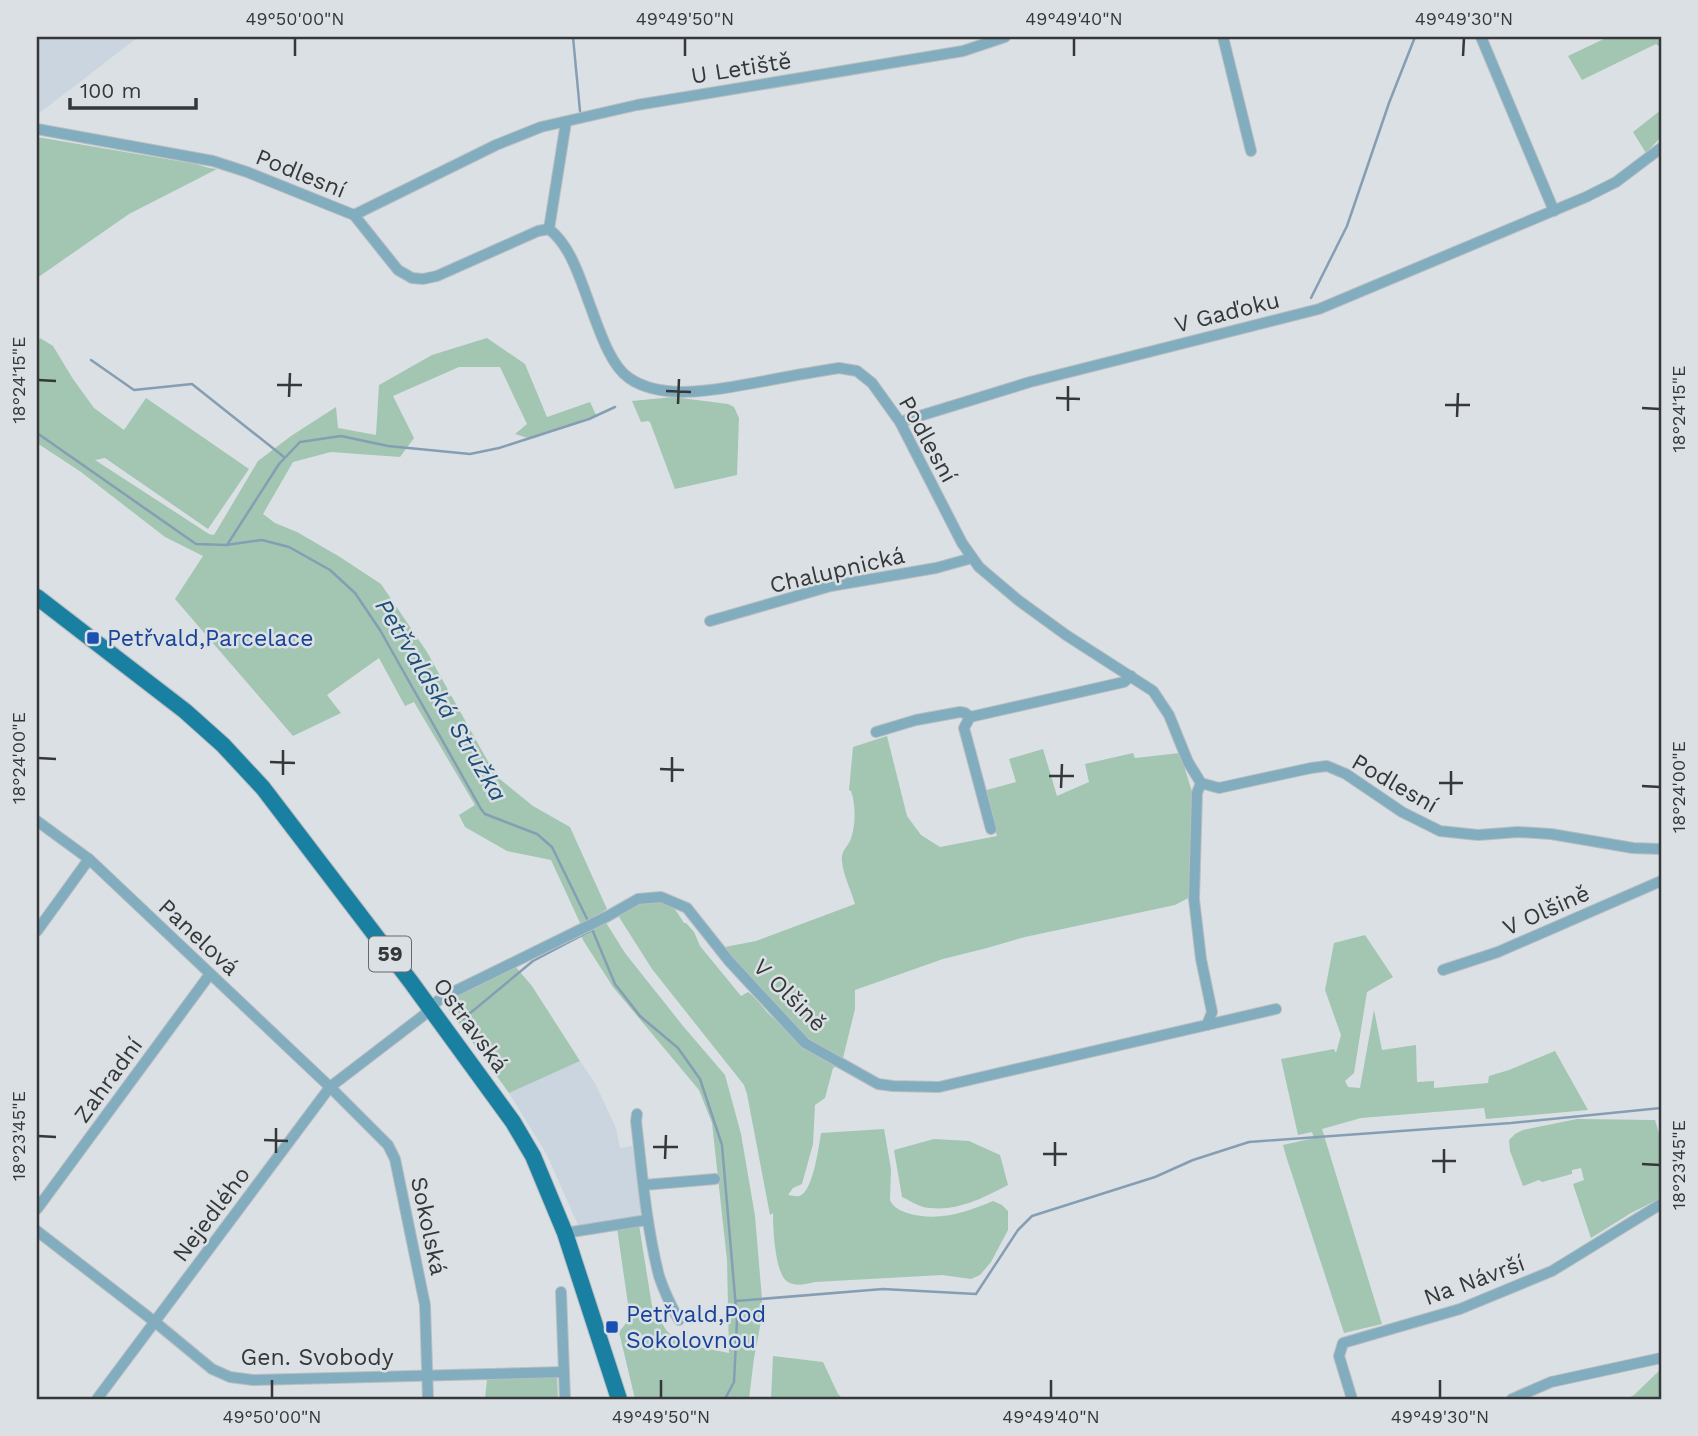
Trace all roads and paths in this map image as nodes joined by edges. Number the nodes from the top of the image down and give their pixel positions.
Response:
1 (1005, 37) edge
2 (1223, 37) edge
3 (1481, 37) edge
4 (566, 122) junction
5 (37, 130) edge
6 (1661, 148) edge
7 (1251, 150) dead end
8 (1554, 211) junction
9 (354, 215) junction
10 (548, 229) junction
11 (900, 422) junction
12 (972, 558) junction
13 (37, 597) edge
14 (710, 621) dead end
15 (1130, 676) junction
16 (970, 717) junction
17 (876, 732) dead end
18 (1202, 783) junction
19 (37, 821) edge
20 (991, 829) dead end
21 (1661, 849) edge
22 (89, 859) junction
23 (1661, 881) edge
24 (37, 931) edge
25 (1443, 970) dead end
26 (210, 974) junction
27 (429, 1007) junction
28 (1276, 1009) dead end
29 (1207, 1026) junction
30 (330, 1087) junction
31 (637, 1114) dead end
32 (715, 1179) dead end
33 (644, 1185) junction
34 (1661, 1204) edge
35 (37, 1209) edge
36 (647, 1220) junction
37 (37, 1231) edge
38 (565, 1233) junction
39 (561, 1292) dead end
40 (679, 1320) dead end
41 (155, 1322) junction
42 (1661, 1358) edge
43 (564, 1372) junction
44 (427, 1376) junction
45 (97, 1399) edge
46 (428, 1399) edge
47 (565, 1399) edge
48 (619, 1399) edge
49 (1352, 1399) edge
50 (1511, 1399) edge

1 - 4 street, U Letiště
2 - 7 street
3 - 8 street
4 - 9 street, U Letiště
4 - 10 street
5 - 9 street, Podlesní
6 - 8 street, V Gaďoku
8 - 11 street, V Gaďoku
9 - 10 street, Podlesní
10 - 11 street, Podlesní
11 - 12 street, Podlesní
12 - 14 street, Chalupnická
12 - 15 street, Podlesní
13 - 27 main road, Ostravská / 59
15 - 16 street
15 - 18 street, Podlesní
16 - 17 street
16 - 20 street
18 - 21 street, Podlesní
18 - 29 street
19 - 22 street, Panelová
22 - 24 street
22 - 26 street, Panelová
23 - 25 street, V Olšině
26 - 30 street, Panelová
26 - 35 street, Zahradní
27 - 29 street, V Olšině
27 - 30 street, Nejedlého
27 - 38 main road, Ostravská / 59
28 - 29 street, V Olšině
30 - 41 street, Nejedlého
30 - 44 street, Sokolská
31 - 33 street
32 - 33 street
33 - 36 street
34 - 49 street, Na Návrší
36 - 38 street
36 - 40 street
37 - 41 street, Gen. Svobody
38 - 48 main road, Ostravská / 59
39 - 43 street
41 - 44 street, Gen. Svobody
41 - 45 street, Nejedlého
42 - 50 street
43 - 44 street, Gen. Svobody
43 - 47 street
44 - 46 street, Sokolská

